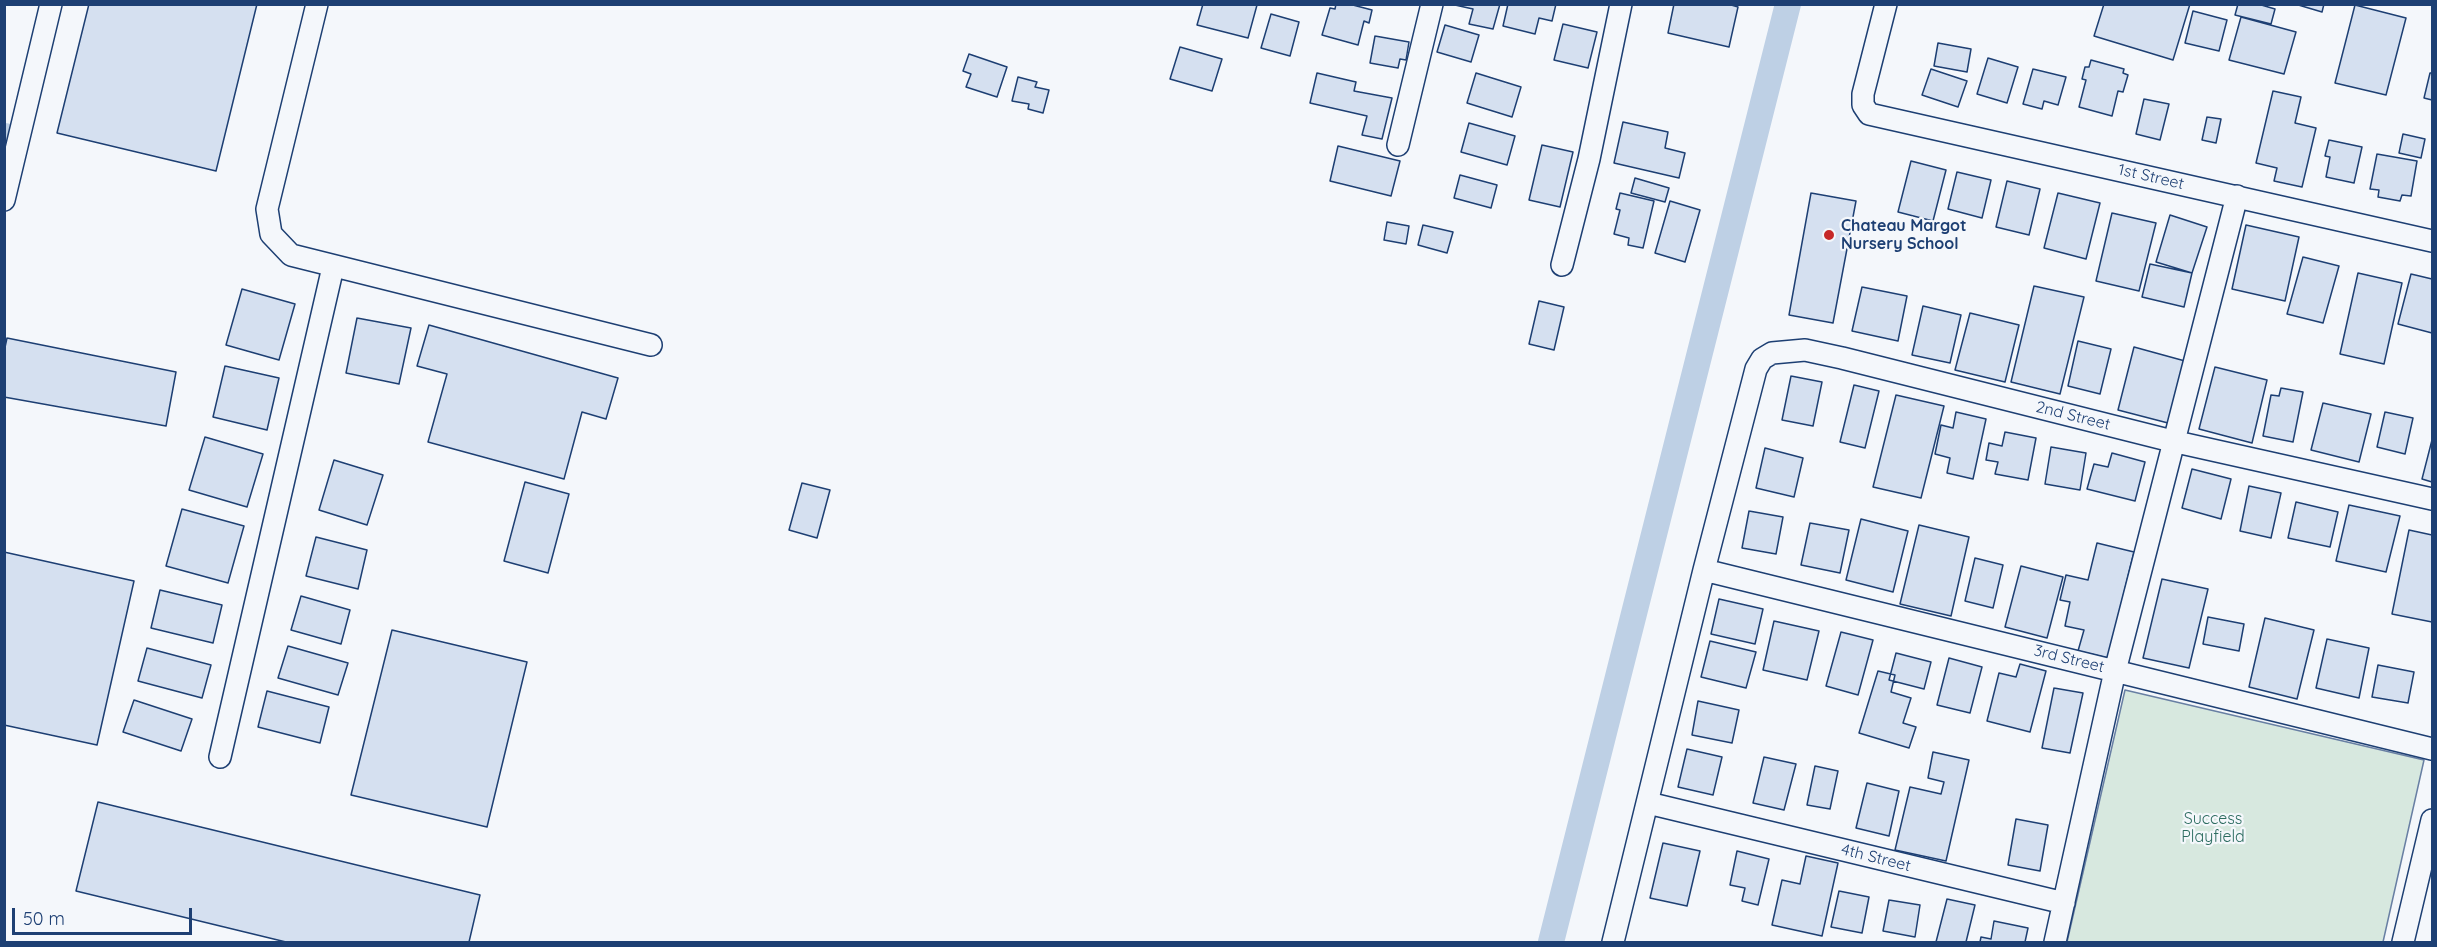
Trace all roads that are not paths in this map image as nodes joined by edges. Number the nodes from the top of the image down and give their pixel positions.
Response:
1 (51, 4) edge
2 (317, 4) edge
3 (1432, 4) edge
4 (1621, 4) edge
5 (1886, 4) edge
6 (1398, 145) dead end
7 (6, 187) edge
8 (2237, 196) junction
9 (2433, 241) edge
10 (1562, 265) dead end
11 (333, 267) junction
12 (651, 345) dead end
13 (2172, 441) junction
14 (2433, 499) edge
15 (1704, 570) junction
16 (2115, 671) junction
17 (2433, 749) edge
18 (220, 757) dead end
19 (1648, 803) junction
20 (2433, 820) edge
21 (2064, 903) junction
22 (1613, 942) edge
23 (2055, 942) edge
24 (2403, 942) edge

1 - 7 street
2 - 11 street
3 - 6 street
4 - 10 street
5 - 8 street, 1st Street
8 - 9 street, 1st Street
8 - 13 street
11 - 12 street
11 - 18 street
13 - 14 street, 2nd Street
13 - 15 street, 2nd Street
13 - 16 street
15 - 16 street, 3rd Street
15 - 19 street
16 - 17 street, 3rd Street
16 - 21 street
19 - 21 street, 4th Street
19 - 22 street
20 - 24 street
21 - 23 street

